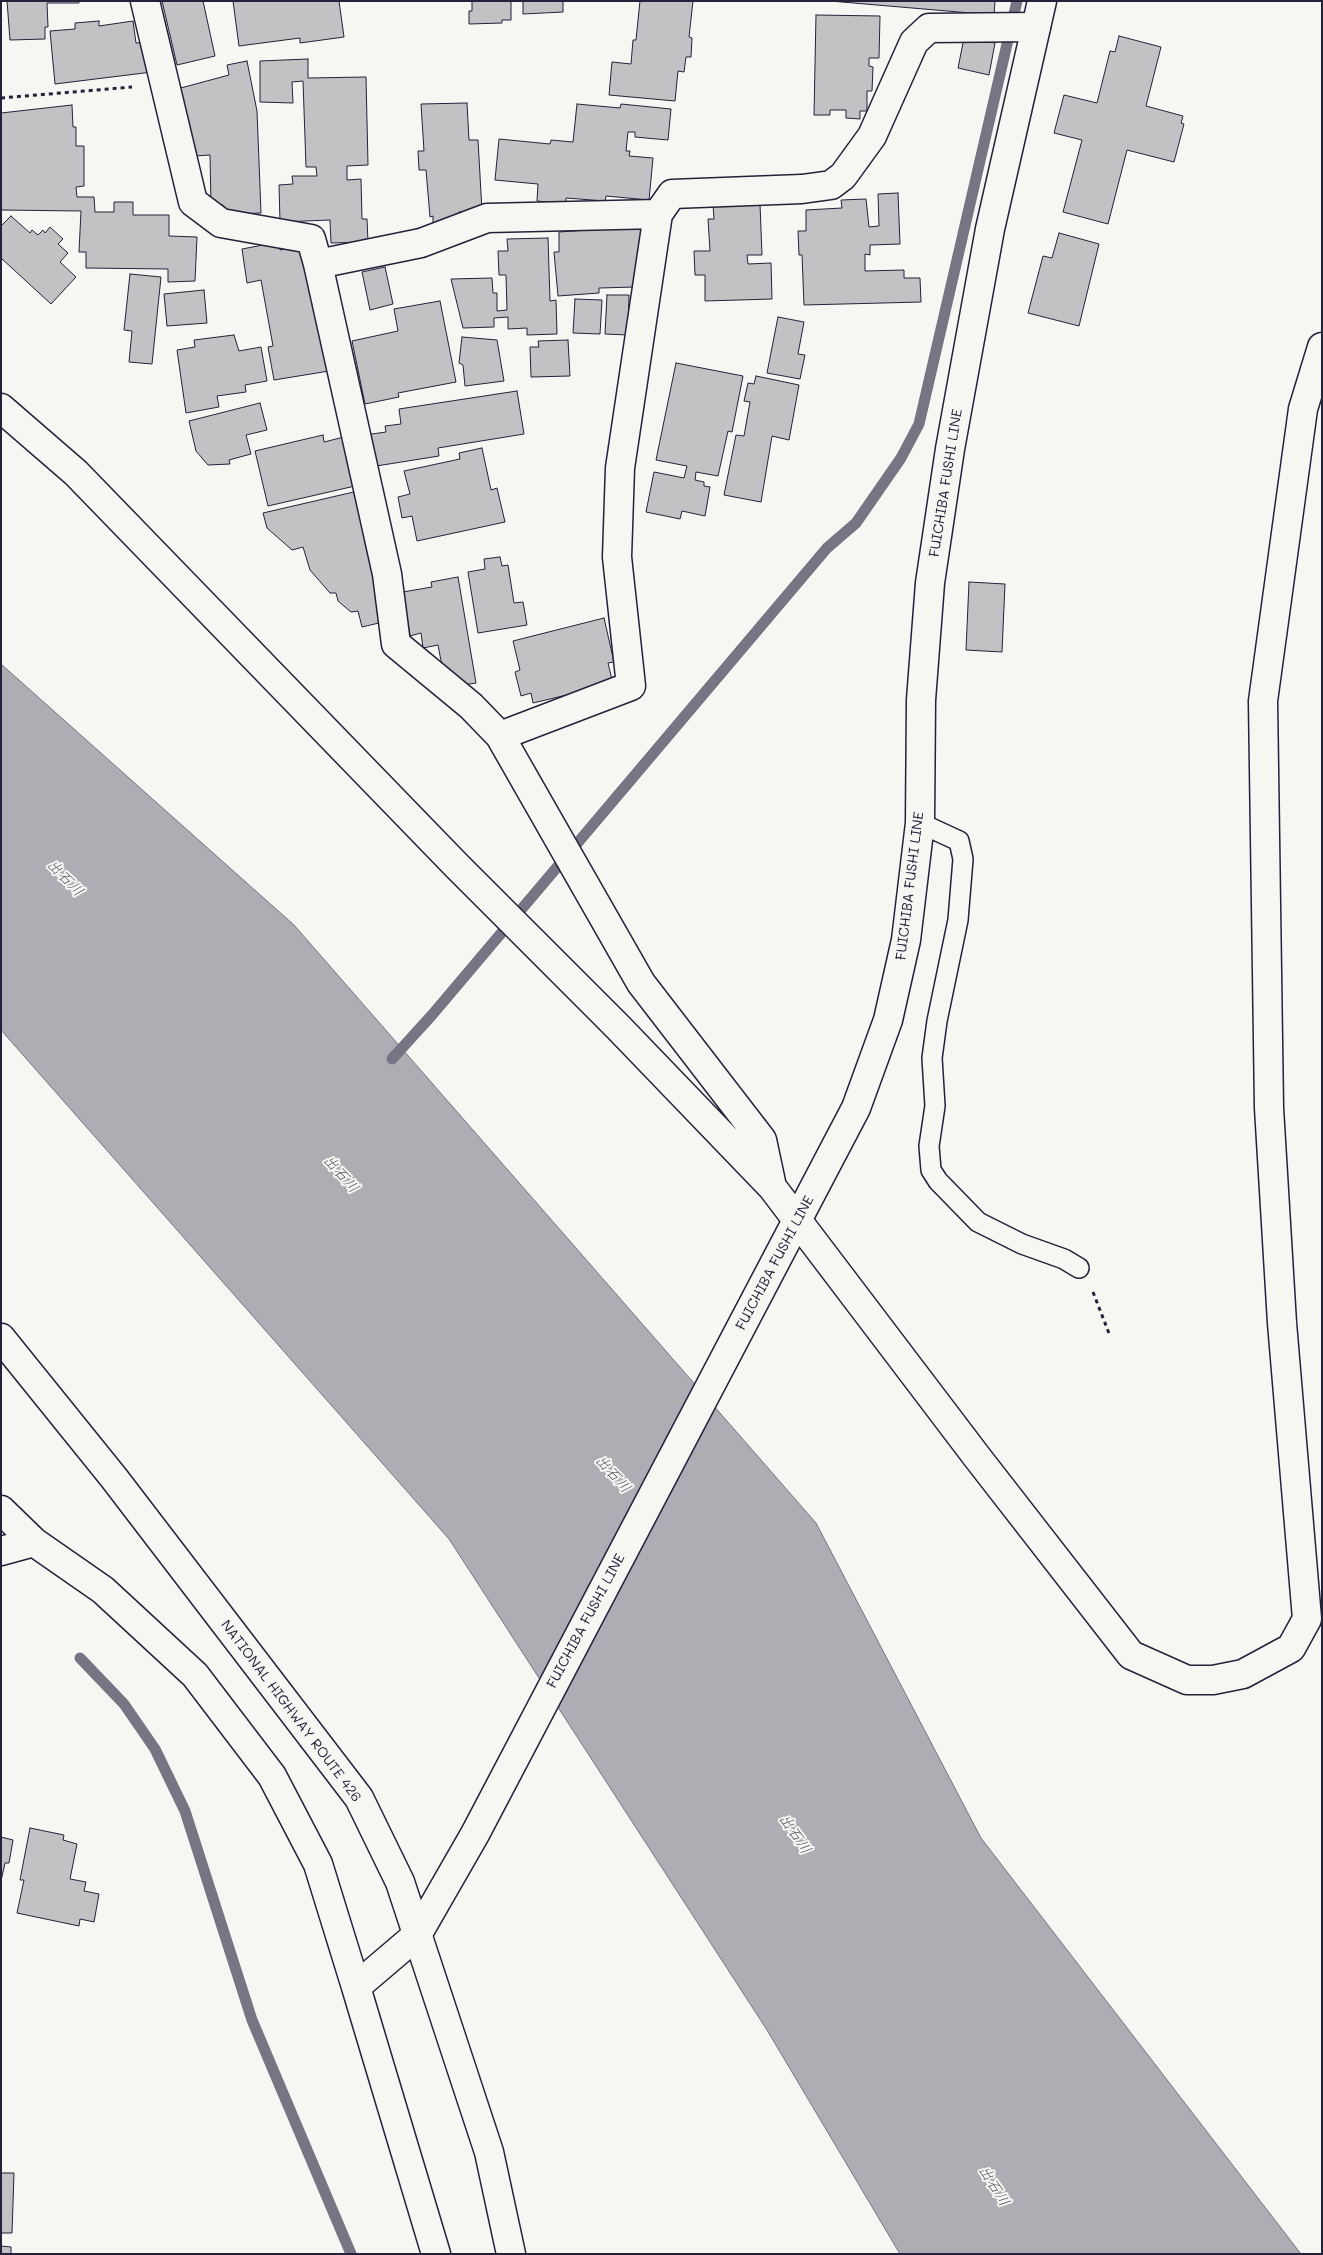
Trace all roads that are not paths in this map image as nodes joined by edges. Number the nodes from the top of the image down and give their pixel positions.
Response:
1 (146, 1) edge
2 (1039, 14) edge
3 (658, 214) junction
4 (318, 264) junction
5 (1322, 348) edge
6 (1, 408) edge
7 (500, 736) junction
8 (920, 824) junction
9 (772, 1187) junction
10 (798, 1220) junction
11 (1079, 1268) road end
12 (1, 1338) edge
13 (1, 1510) edge
14 (34, 1542) junction
15 (1, 1551) edge
16 (417, 1935) junction
17 (356, 1987) junction
18 (436, 2254) edge
19 (511, 2254) edge

1 - 4 main road
2 - 3 main road
2 - 8 main road, FUICHIBA FUSHI LINE
3 - 4 main road
3 - 7 main road
4 - 7 main road
5 - 10 main road
6 - 9 main road
7 - 9 main road
8 - 10 main road, FUICHIBA FUSHI LINE
8 - 11 lane
9 - 10 main road
10 - 16 main road, FUICHIBA FUSHI LINE
12 - 16 main road, NATIONAL HIGHWAY ROUTE 426
13 - 14 main road
14 - 15 main road
14 - 17 main road
16 - 17 main road, FUICHIBA FUSHI LINE
16 - 19 main road, NATIONAL HIGHWAY ROUTE 426
17 - 18 main road

